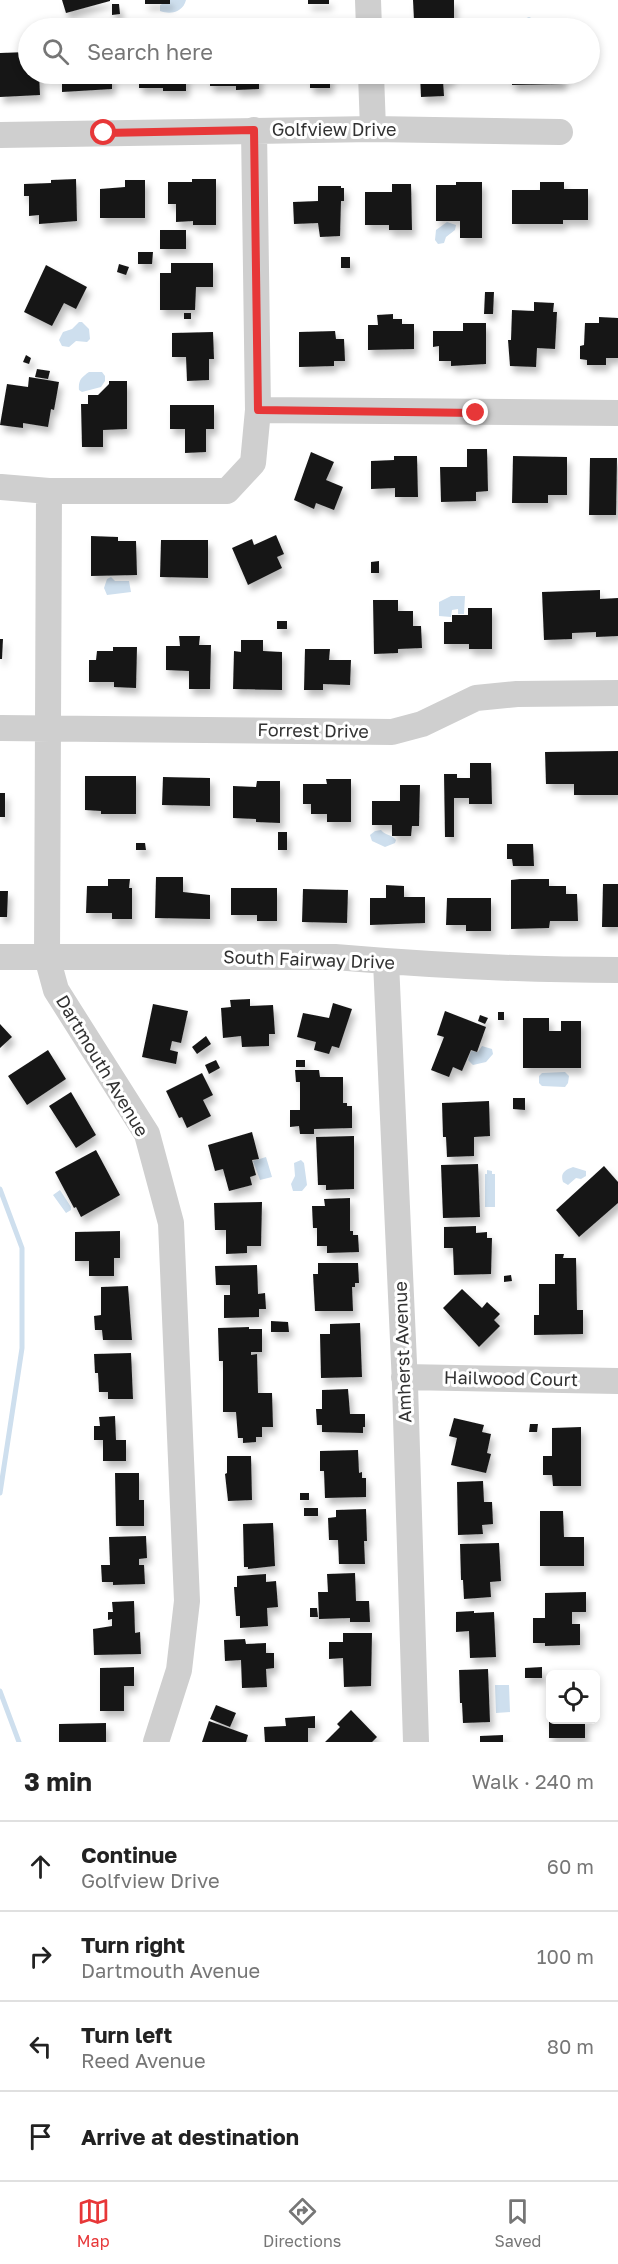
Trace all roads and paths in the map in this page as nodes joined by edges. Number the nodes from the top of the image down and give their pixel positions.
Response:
1 (368, 0) edge
2 (369, 18) edge
3 (371, 84) edge
4 (373, 129) junction
5 (254, 130) junction
6 (560, 132) dead end
7 (0, 135) edge
8 (258, 410) junction
9 (618, 413) edge
10 (1, 487) edge
11 (49, 491) junction
12 (618, 693) edge
13 (0, 728) edge
14 (49, 729) junction
15 (0, 957) edge
16 (47, 957) junction
17 (386, 962) junction
18 (618, 970) edge
19 (404, 1377) junction
20 (618, 1381) edge
21 (156, 1742) edge
22 (416, 1742) edge

1 - 2 street
3 - 4 street
4 - 5 street, Golfview Drive
4 - 6 street, Golfview Drive
5 - 7 street, Golfview Drive
5 - 8 street
8 - 9 street
8 - 11 street
10 - 11 street
11 - 14 street, Dartmouth Avenue
12 - 14 street, Forrest Drive
13 - 14 street, Forrest Drive
14 - 16 street, Dartmouth Avenue
15 - 16 street, South Fairway Drive
16 - 17 street, South Fairway Drive
16 - 21 street, Dartmouth Avenue
17 - 18 street, South Fairway Drive
17 - 19 street, Amherst Avenue
19 - 20 street, Hailwood Court
19 - 22 street, Amherst Avenue

